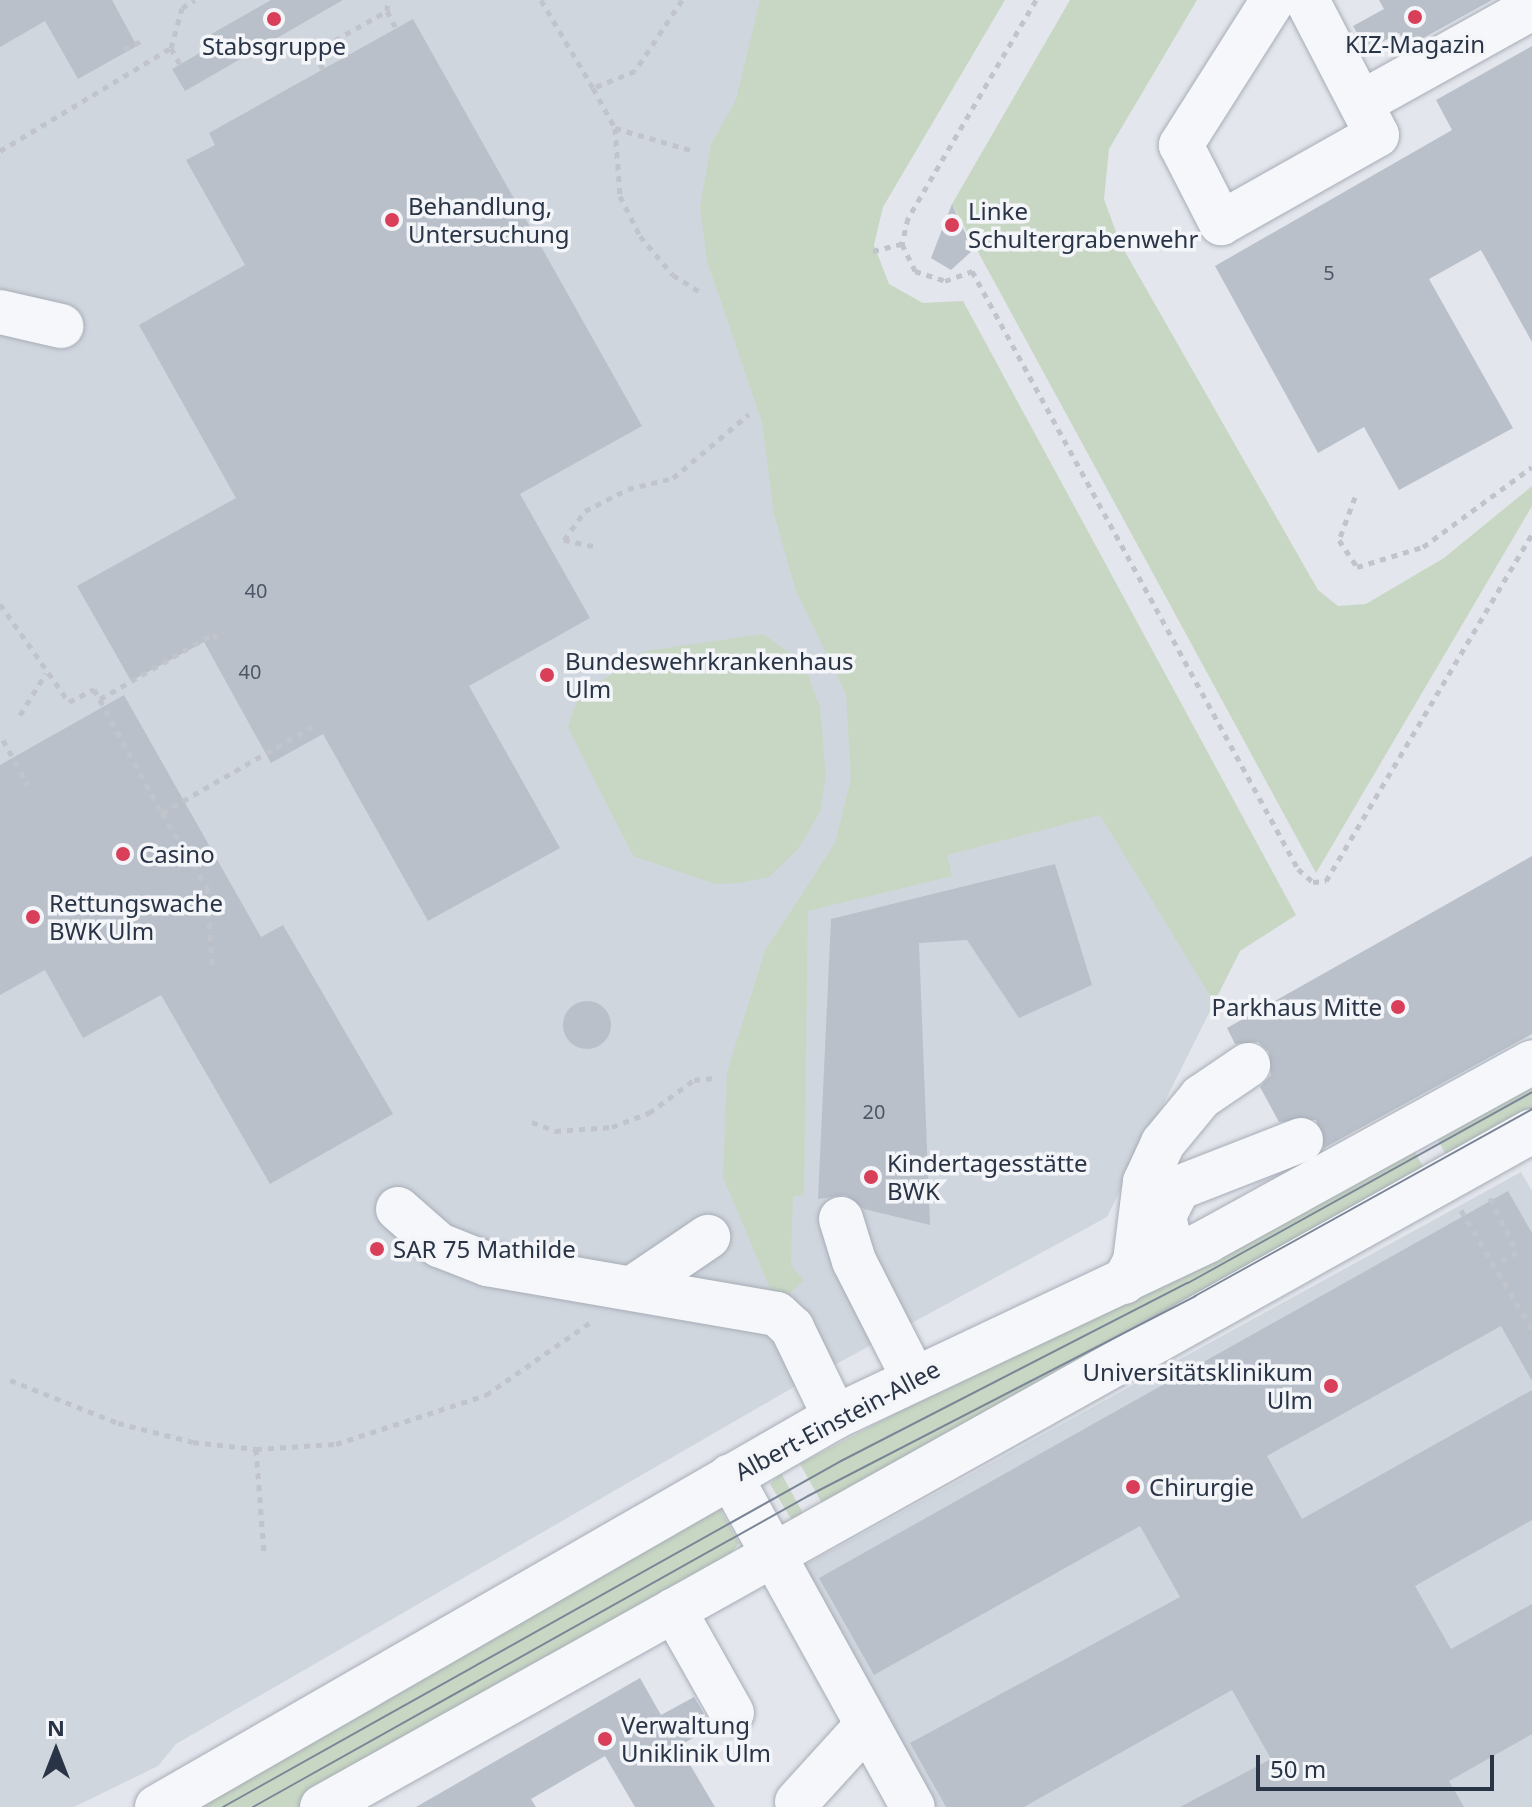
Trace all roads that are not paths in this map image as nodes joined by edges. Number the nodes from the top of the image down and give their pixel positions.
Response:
1 (1273, 0) edge
2 (1307, 0) edge
3 (1532, 8) edge
4 (1361, 103) junction
5 (0, 312) edge
6 (61, 326) dead end
7 (1532, 1062) edge
8 (1248, 1065) dead end
9 (1532, 1131) edge
10 (1301, 1140) dead end
11 (398, 1209) dead end
12 (841, 1219) dead end
13 (708, 1237) dead end
14 (1175, 1256) junction
15 (1124, 1282) junction
16 (637, 1285) junction
17 (913, 1377) junction
18 (835, 1417) junction
19 (730, 1476) junction
20 (773, 1554) junction
21 (662, 1617) junction
22 (688, 1693) dead end
23 (732, 1713) dead end
24 (867, 1725) junction
25 (797, 1802) dead end
26 (157, 1807) edge
27 (322, 1807) edge
28 (913, 1807) edge

1 - 4 street
2 - 4 street
3 - 4 street
5 - 6 street
7 - 14 street, Albert-Einstein-Allee
8 - 15 street
9 - 20 street
10 - 14 street
11 - 16 street
12 - 17 street
13 - 16 street
14 - 15 street, Albert-Einstein-Allee
15 - 17 street, Albert-Einstein-Allee
16 - 18 street
17 - 18 street, Albert-Einstein-Allee
18 - 19 street, Albert-Einstein-Allee
19 - 20 street
19 - 26 street, Albert-Einstein-Allee
20 - 21 street
20 - 24 street
21 - 22 street
21 - 23 street
21 - 27 street
24 - 25 street
24 - 28 street

